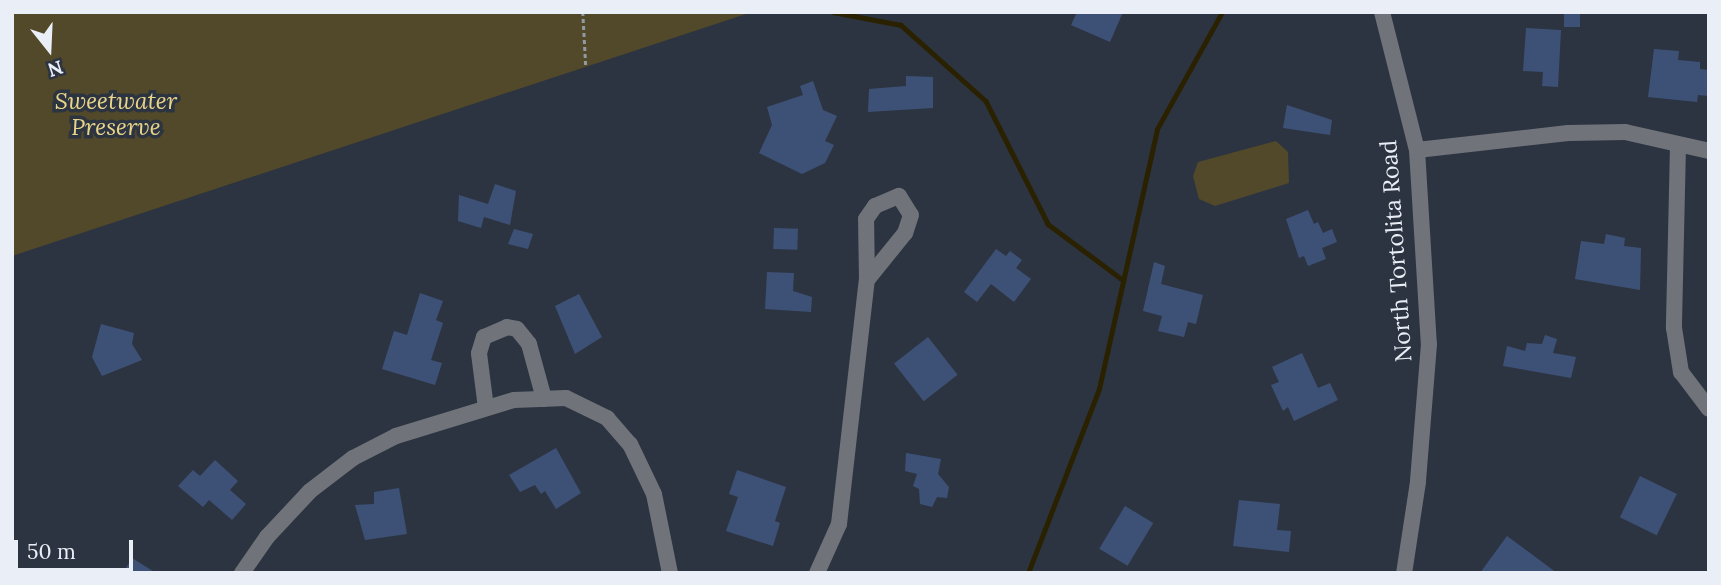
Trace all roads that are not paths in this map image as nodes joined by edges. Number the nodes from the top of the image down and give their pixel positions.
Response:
1 (1382, 12) edge
2 (1678, 146) junction
3 (1417, 150) junction
4 (1709, 151) edge
5 (867, 280) junction
6 (544, 399) junction
7 (485, 408) junction
8 (1709, 409) edge
9 (242, 573) edge
10 (670, 573) edge
11 (817, 573) edge
12 (1404, 573) edge

1 - 3 street, North Tortolita Road
2 - 3 street
2 - 4 street
2 - 8 street
3 - 12 street, North Tortolita Road
5 - 5 street
5 - 11 street
6 - 7 street
6 - 7 street
6 - 10 street
7 - 9 street

